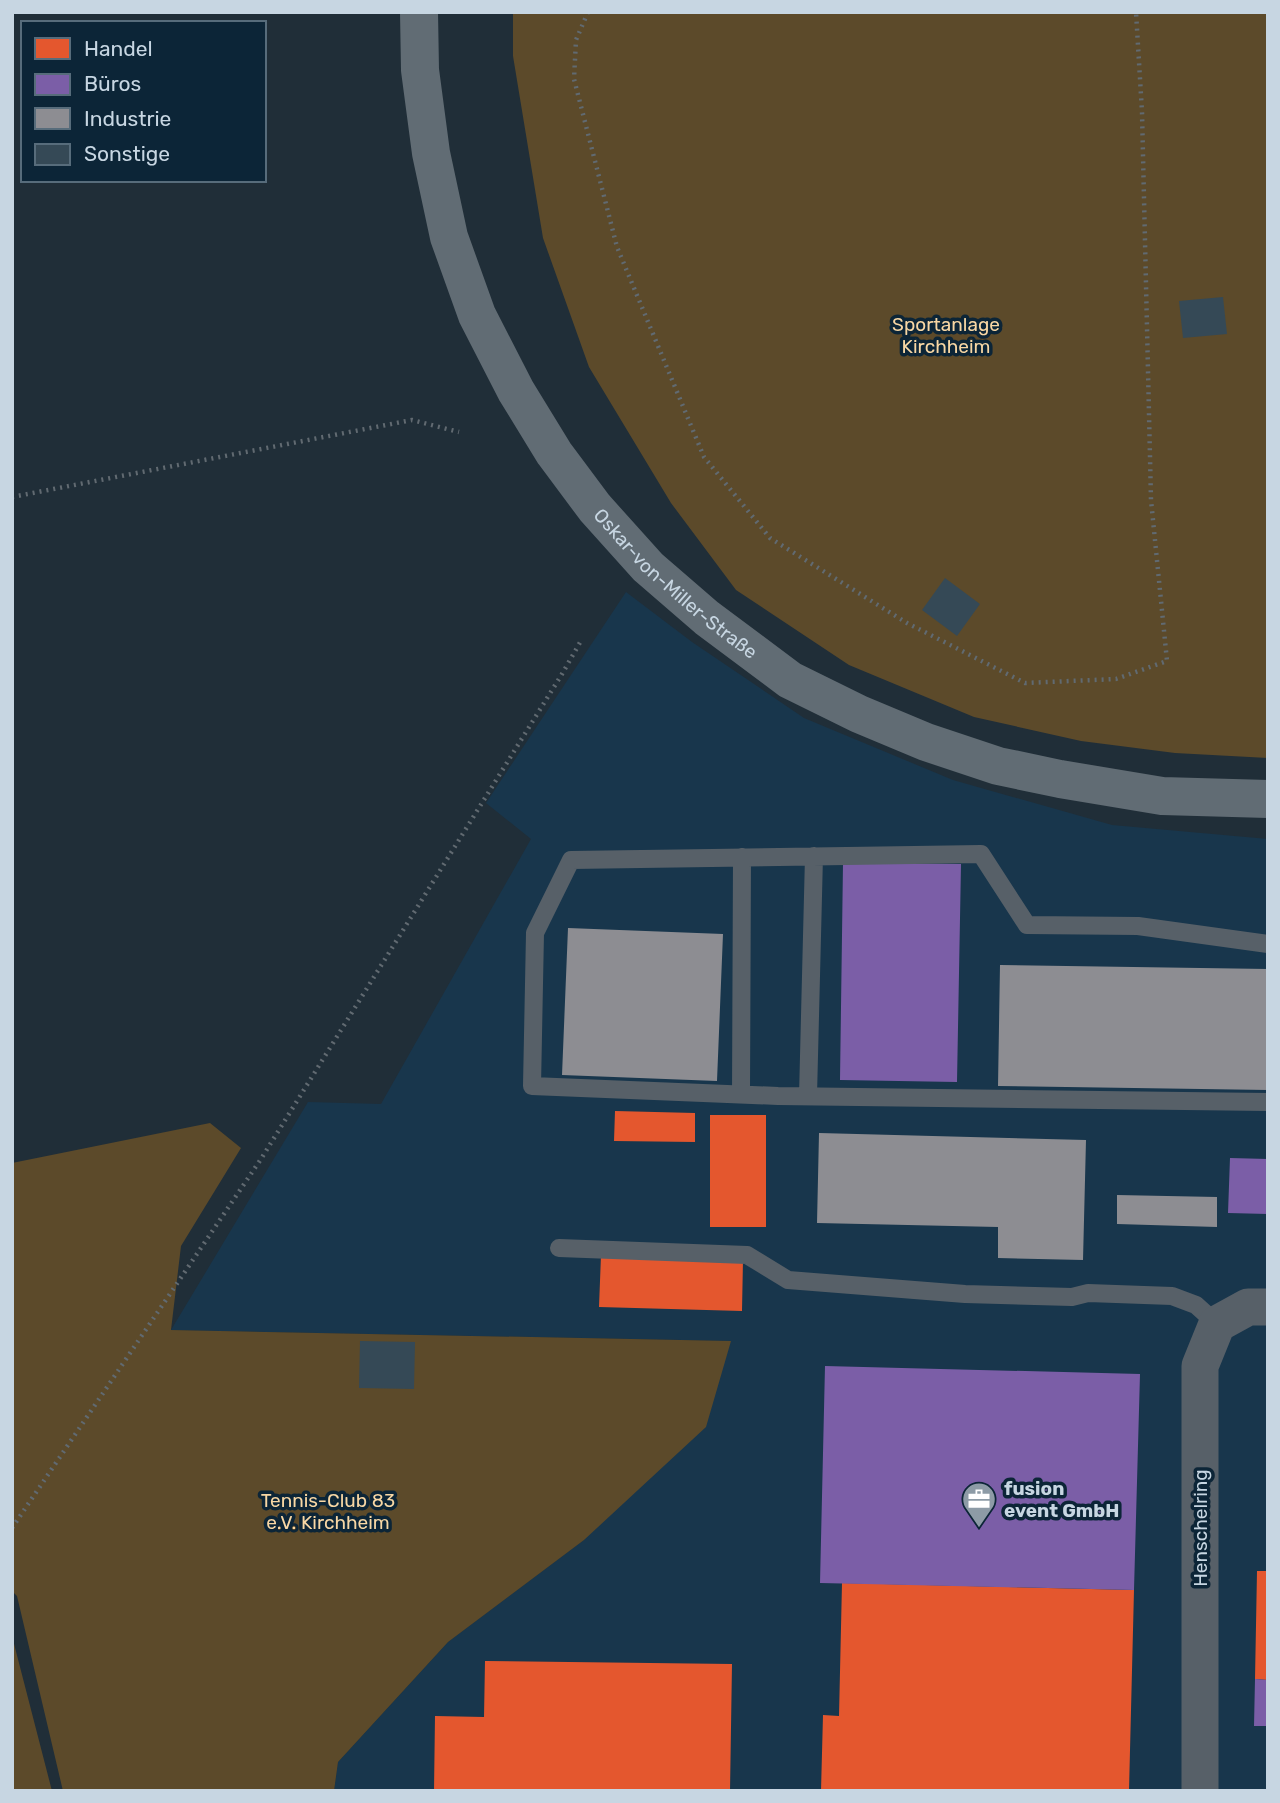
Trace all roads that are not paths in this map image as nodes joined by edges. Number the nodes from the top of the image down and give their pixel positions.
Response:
1 (419, 12) edge
2 (1268, 799) edge
3 (814, 856) junction
4 (742, 857) junction
5 (1268, 944) edge
6 (741, 1094) junction
7 (808, 1096) junction
8 (1268, 1102) edge
9 (559, 1248) dead end
10 (1268, 1307) edge
11 (1217, 1324) junction
12 (1200, 1791) edge

1 - 2 main road, Oskar-von-Miller-Straße
3 - 4 lane
3 - 5 lane
3 - 7 lane
4 - 6 lane
4 - 6 lane
6 - 7 lane
7 - 8 lane
9 - 11 lane
10 - 11 street
11 - 12 street, Henschelring

